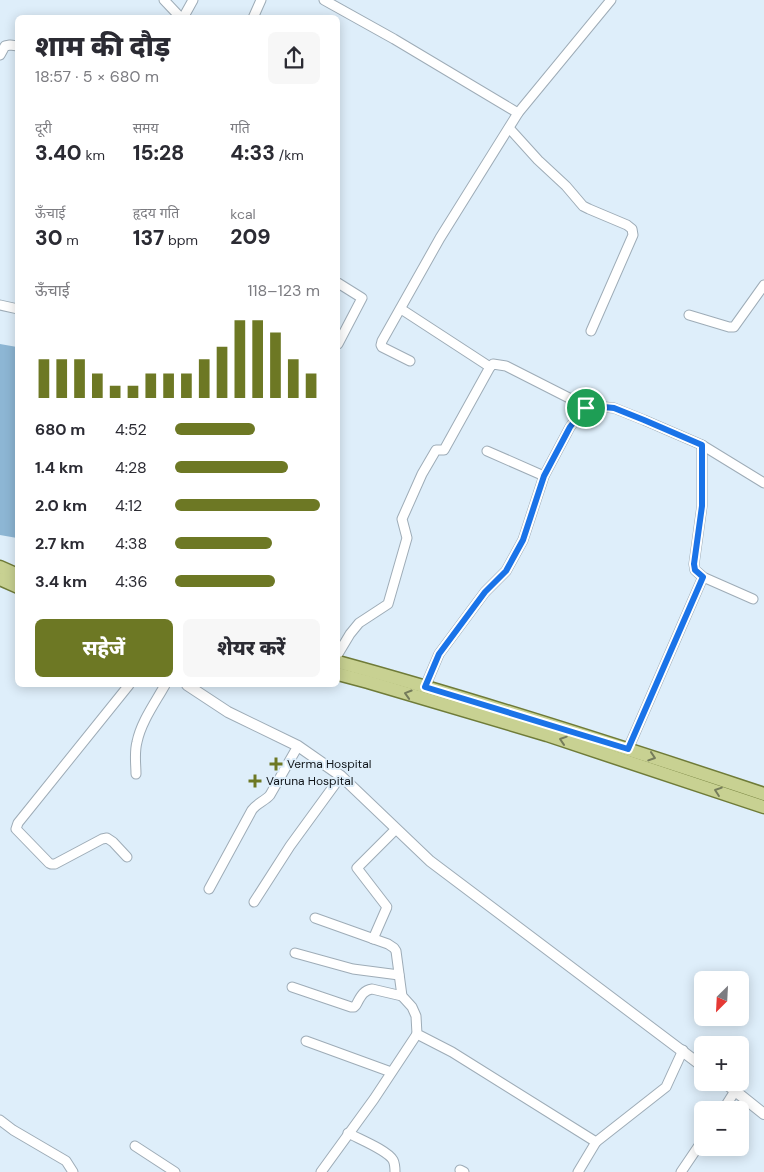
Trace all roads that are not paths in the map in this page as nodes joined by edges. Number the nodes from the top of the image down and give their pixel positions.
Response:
1 (164, 0) edge
2 (193, 0) edge
3 (261, 0) edge
4 (324, 0) edge
5 (611, 0) edge
6 (179, 15) edge
7 (184, 15) edge
8 (254, 15) edge
9 (2, 45) edge
10 (15, 46) edge
11 (0, 55) edge
12 (518, 113) junction
13 (508, 128) junction
14 (340, 284) edge
15 (764, 285) edge
16 (0, 305) edge
17 (15, 308) edge
18 (401, 309) junction
19 (689, 315) dead end
20 (591, 331) dead end
21 (340, 340) edge
22 (410, 362) dead end
23 (490, 367) junction
24 (586, 408) junction
25 (702, 445) junction
26 (487, 451) dead end
27 (544, 476) junction
28 (764, 483) edge
29 (0, 567) edge
30 (15, 574) edge
31 (703, 577) junction
32 (0, 579) edge
33 (15, 586) edge
34 (753, 598) dead end
35 (340, 651) edge
36 (340, 663) edge
37 (340, 675) edge
38 (127, 687) edge
39 (164, 687) edge
40 (190, 687) edge
41 (425, 687) junction
42 (298, 746) junction
43 (628, 749) junction
44 (136, 774) dead end
45 (341, 776) junction
46 (764, 794) edge
47 (764, 807) edge
48 (396, 829) junction
49 (127, 857) dead end
50 (209, 889) dead end
51 (254, 902) dead end
52 (315, 918) dead end
53 (373, 939) junction
54 (295, 953) dead end
55 (399, 975) junction
56 (292, 987) dead end
57 (402, 996) junction
58 (417, 1034) junction
59 (306, 1041) dead end
60 (683, 1050) junction
61 (694, 1059) edge
62 (391, 1072) junction
63 (735, 1091) joint
64 (729, 1101) edge
65 (764, 1114) edge
66 (0, 1120) edge
67 (348, 1134) junction
68 (596, 1142) junction
69 (135, 1146) dead end
70 (694, 1153) edge
71 (73, 1172) edge
72 (175, 1172) edge
73 (322, 1172) edge
74 (394, 1172) edge
75 (578, 1172) edge
76 (682, 1172) edge

1 - 6 street
2 - 7 street
3 - 8 street
4 - 12 street
5 - 12 street
9 - 10 street
9 - 11 street
12 - 13 street
13 - 18 street
13 - 20 street
14 - 21 street
15 - 19 street
16 - 17 street
18 - 22 street
18 - 23 street
23 - 24 street
23 - 35 street
24 - 25 street
24 - 27 street
25 - 28 street
25 - 31 street
26 - 27 street
27 - 41 street
29 - 30 main road
31 - 34 street
31 - 43 street
32 - 33 main road
36 - 41 main road
47 -> 37 main road
38 - 49 street
39 - 44 street
40 - 42 street
41 - 43 main road
42 - 45 street
42 - 50 street
43 -> 46 main road
45 - 48 street
45 - 51 street
48 - 53 street
48 - 60 street
52 - 53 street
53 - 55 street
54 - 55 street
55 - 57 street
56 - 57 street
57 - 58 street
58 - 62 street
58 - 68 street
59 - 62 street
60 - 61 street
60 - 68 street
62 - 67 street
63 - 64 street
63 - 65 street
66 - 71 street
67 - 73 street
67 - 74 street
68 - 75 street
69 - 72 street
70 - 76 street

